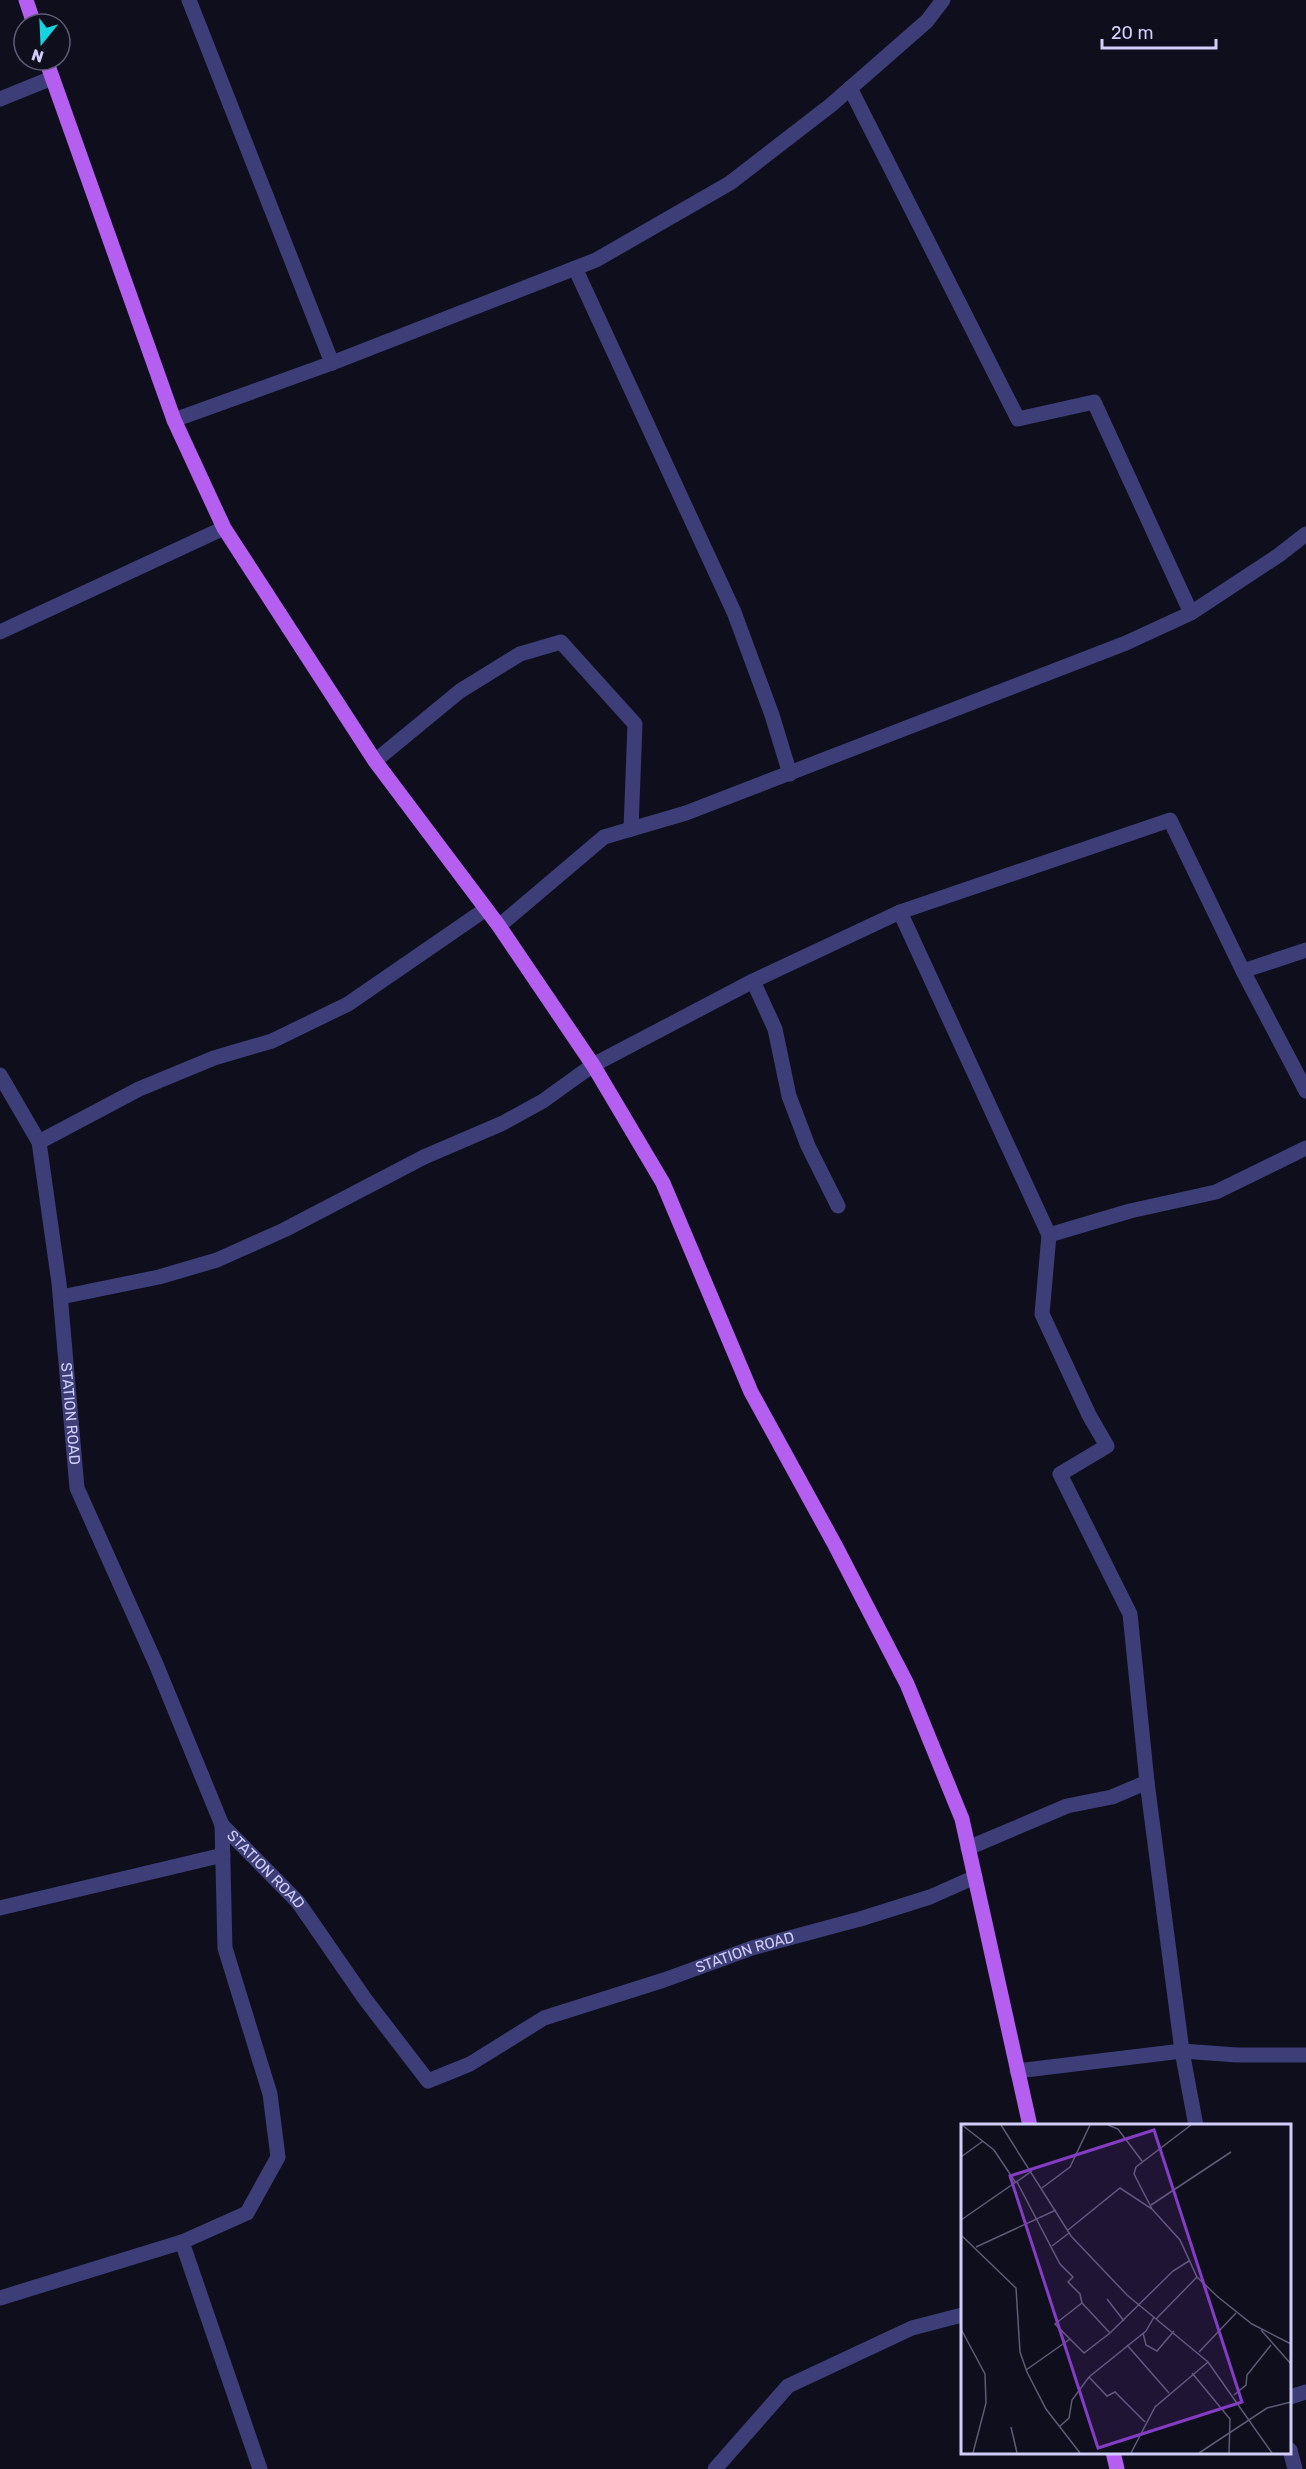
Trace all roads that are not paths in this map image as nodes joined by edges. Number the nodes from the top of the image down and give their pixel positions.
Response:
1 (189, 0) edge
2 (943, 0) edge
3 (50, 72) edge
4 (52, 78) junction
5 (850, 88) junction
6 (0, 99) edge
7 (575, 268) junction
8 (332, 363) junction
9 (174, 420) junction
10 (224, 528) junction
11 (1306, 534) edge
12 (1191, 613) junction
13 (0, 632) edge
14 (375, 761) junction
15 (790, 774) junction
16 (632, 829) junction
17 (486, 909) junction
18 (900, 912) junction
19 (499, 926) junction
20 (1306, 950) edge
21 (1243, 971) junction
22 (753, 981) junction
23 (593, 1065) junction
24 (0, 1075) edge
25 (1306, 1091) edge
26 (39, 1142) junction
27 (1306, 1148) edge
28 (838, 1206) dead end
29 (1049, 1235) junction
30 (61, 1297) junction
31 (1146, 1782) junction
32 (222, 1825) junction
33 (968, 1848) junction
34 (223, 1855) junction
35 (975, 1877) junction
36 (0, 1908) edge
37 (1182, 2051) junction
38 (1306, 2055) edge
39 (1017, 2071) junction
40 (1030, 2124) edge
41 (1196, 2124) edge
42 (182, 2242) junction
43 (0, 2298) edge
44 (961, 2316) edge
45 (1306, 2392) edge
46 (1291, 2397) edge
47 (1113, 2454) edge
48 (1291, 2454) edge
49 (260, 2469) edge
50 (715, 2469) edge
51 (1117, 2469) edge
52 (1295, 2469) edge

1 - 8 street
2 - 5 street
3 - 4 main road
4 - 6 street
4 - 9 main road
5 - 7 street
5 - 12 street
7 - 8 street
7 - 15 street
8 - 9 street
9 - 10 main road
10 - 13 street
10 - 14 main road
11 - 12 street
12 - 15 street
14 - 16 street
14 - 17 main road
15 - 16 street
16 - 19 street
17 - 19 main road
17 - 26 street
18 - 21 street
18 - 22 street
18 - 29 street
19 - 23 main road
20 - 21 street
21 - 25 street
22 - 23 street
22 - 28 street
23 - 30 street
23 - 33 main road
24 - 26 street, STATION ROAD
26 - 30 street, STATION ROAD
27 - 29 street
29 - 31 street
30 - 32 street, STATION ROAD
31 - 33 street
31 - 37 street
32 - 34 street
32 - 35 street, STATION ROAD
33 - 35 main road
34 - 36 street
34 - 42 street
35 - 39 main road
37 - 38 street
37 - 39 street
37 - 41 street
39 - 40 main road
42 - 43 street
42 - 49 street
44 - 50 street
45 - 46 street
47 - 51 main road
48 - 52 street

